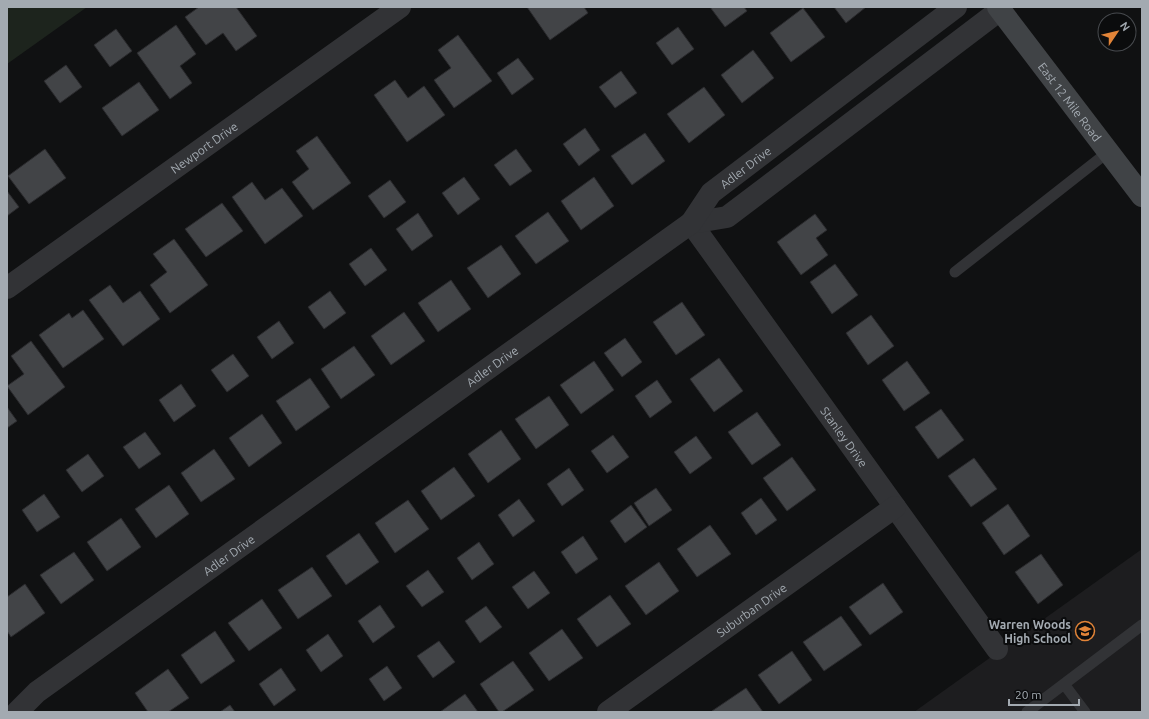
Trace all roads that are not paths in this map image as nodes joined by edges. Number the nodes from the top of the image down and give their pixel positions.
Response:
1 (400, 7) edge
2 (956, 7) edge
3 (999, 9) edge
4 (1108, 152) junction
5 (1142, 196) edge
6 (691, 223) junction
7 (955, 272) dead end
8 (7, 288) edge
9 (895, 507) junction
10 (1142, 625) edge
11 (997, 649) dead end
12 (1064, 684) junction
13 (17, 712) edge
14 (608, 712) edge
15 (1027, 712) edge
16 (1085, 712) edge

1 - 8 street, Newport Drive
2 - 6 street, Adler Drive
3 - 4 main road, East 12 Mile Road
3 - 6 street
4 - 5 main road, East 12 Mile Road
4 - 7 lane
6 - 9 street, Stanley Drive
6 - 13 street, Adler Drive
9 - 11 street, Stanley Drive
9 - 14 street, Suburban Drive
10 - 12 lane
12 - 15 lane
12 - 16 lane

